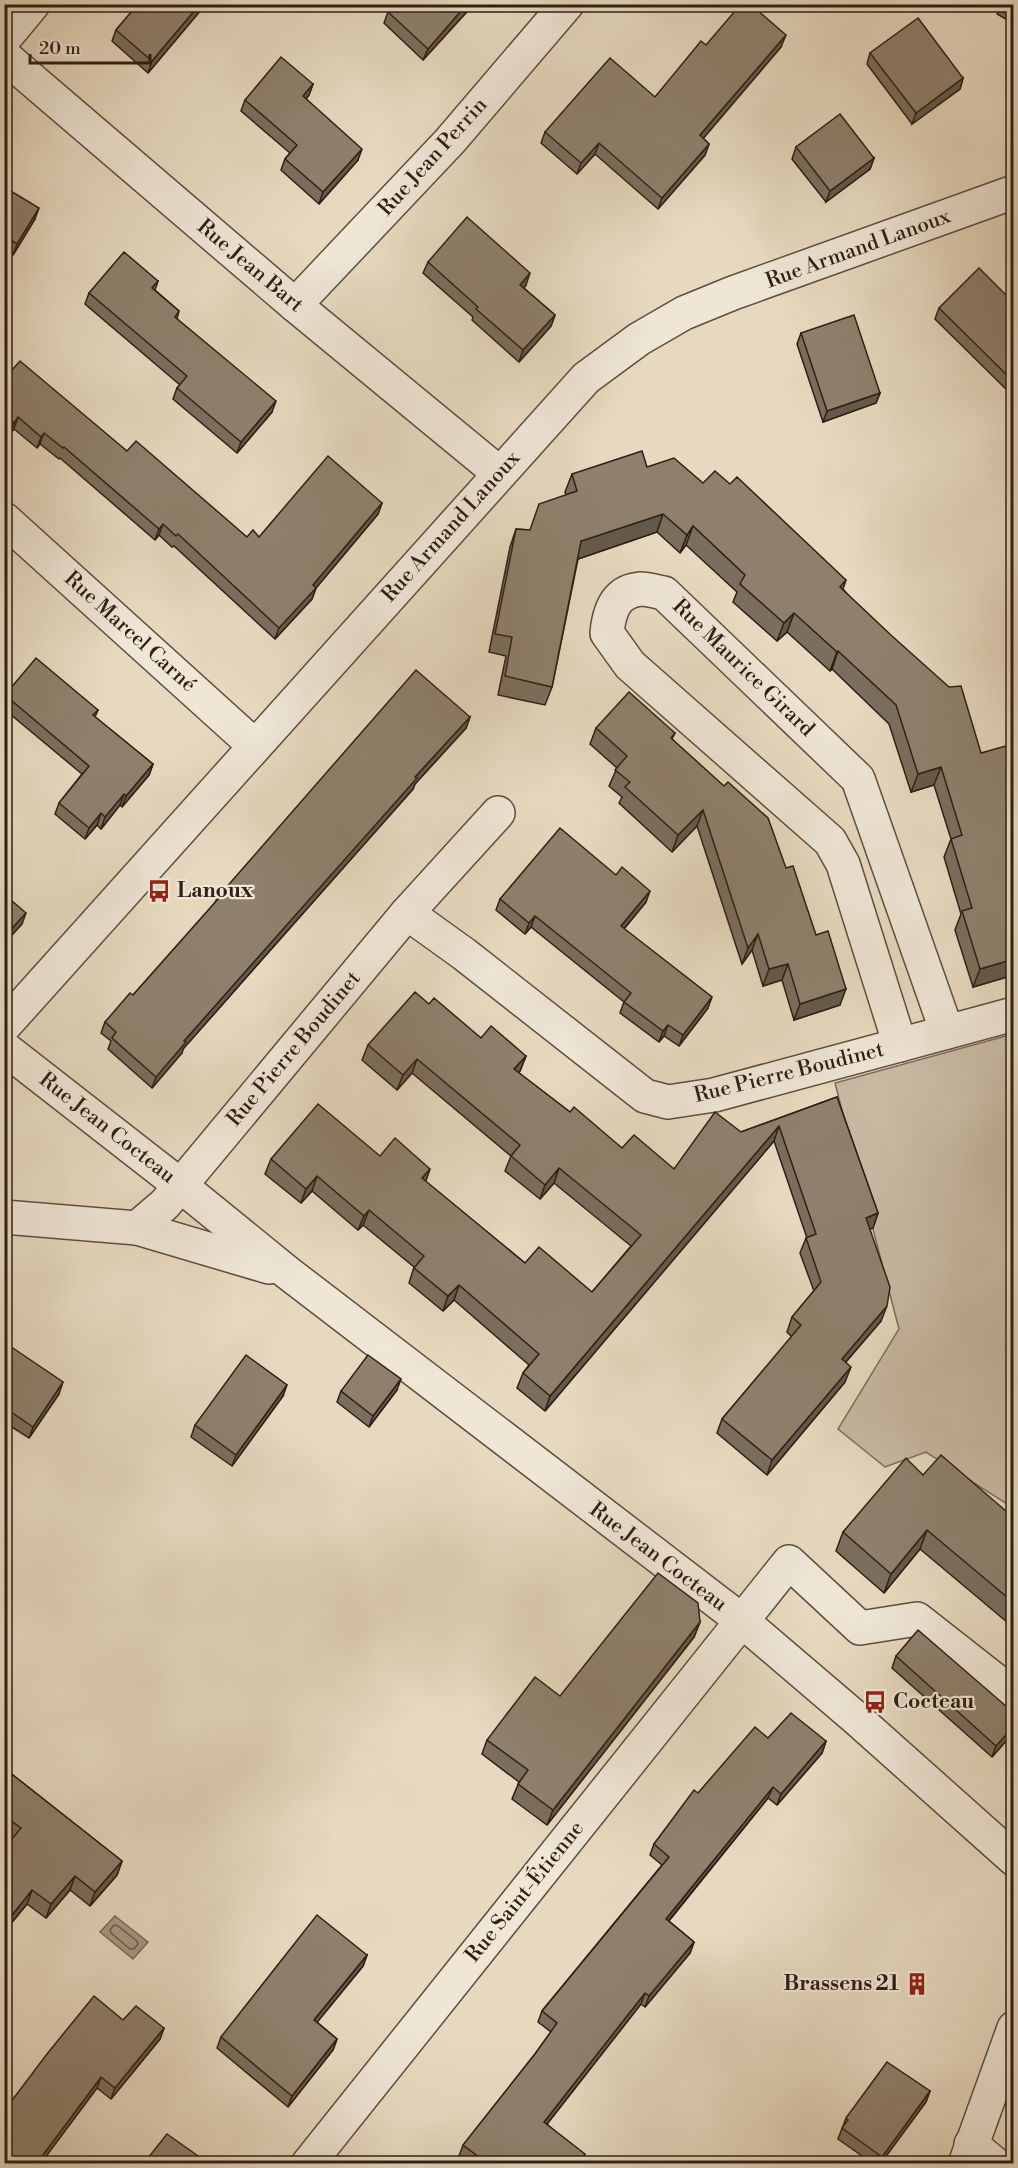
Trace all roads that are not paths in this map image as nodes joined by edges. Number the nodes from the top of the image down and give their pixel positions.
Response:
1 (33, 4) edge
2 (567, 4) edge
3 (4, 39) edge
4 (4, 56) edge
5 (1010, 202) edge
6 (295, 305) junction
7 (499, 473) junction
8 (4, 519) edge
9 (255, 746) junction
10 (498, 813) dead end
11 (407, 913) junction
12 (1014, 1014) edge
13 (4, 1026) edge
14 (948, 1032) junction
15 (900, 1045) junction
16 (4, 1048) edge
17 (181, 1185) junction
18 (4, 1217) edge
19 (137, 1228) junction
20 (288, 1273) junction
21 (741, 1620) junction
22 (1014, 1695) edge
23 (1014, 1859) edge
24 (1014, 2028) edge
25 (977, 2157) edge
26 (308, 2163) edge

1 - 3 street
2 - 6 street, Rue Jean Perrin
4 - 6 street, Rue Jean Bart
5 - 7 street, Rue Armand Lanoux
6 - 7 street, Rue Jean Bart
7 - 9 street, Rue Armand Lanoux
8 - 9 street, Rue Marcel Carné
9 - 13 street, Rue Armand Lanoux
10 - 11 street, Rue Pierre Boudinet
11 - 15 street, Rue Pierre Boudinet
11 - 17 street, Rue Pierre Boudinet
12 - 14 street, Rue Pierre Boudinet
14 - 15 street, Rue Pierre Boudinet
14 - 15 street, Rue Maurice Girard
16 - 17 street, Rue Jean Cocteau
17 - 19 street, Rue Jean Cocteau
17 - 20 street, Rue Jean Cocteau
18 - 19 street, Rue Jean Cocteau
19 - 20 street, Rue Jean Cocteau
20 - 21 street, Rue Jean Cocteau
21 - 22 street, Rue Saint-Étienne
21 - 23 street, Rue Jean Cocteau
21 - 26 street, Rue Saint-Étienne
24 - 25 street

